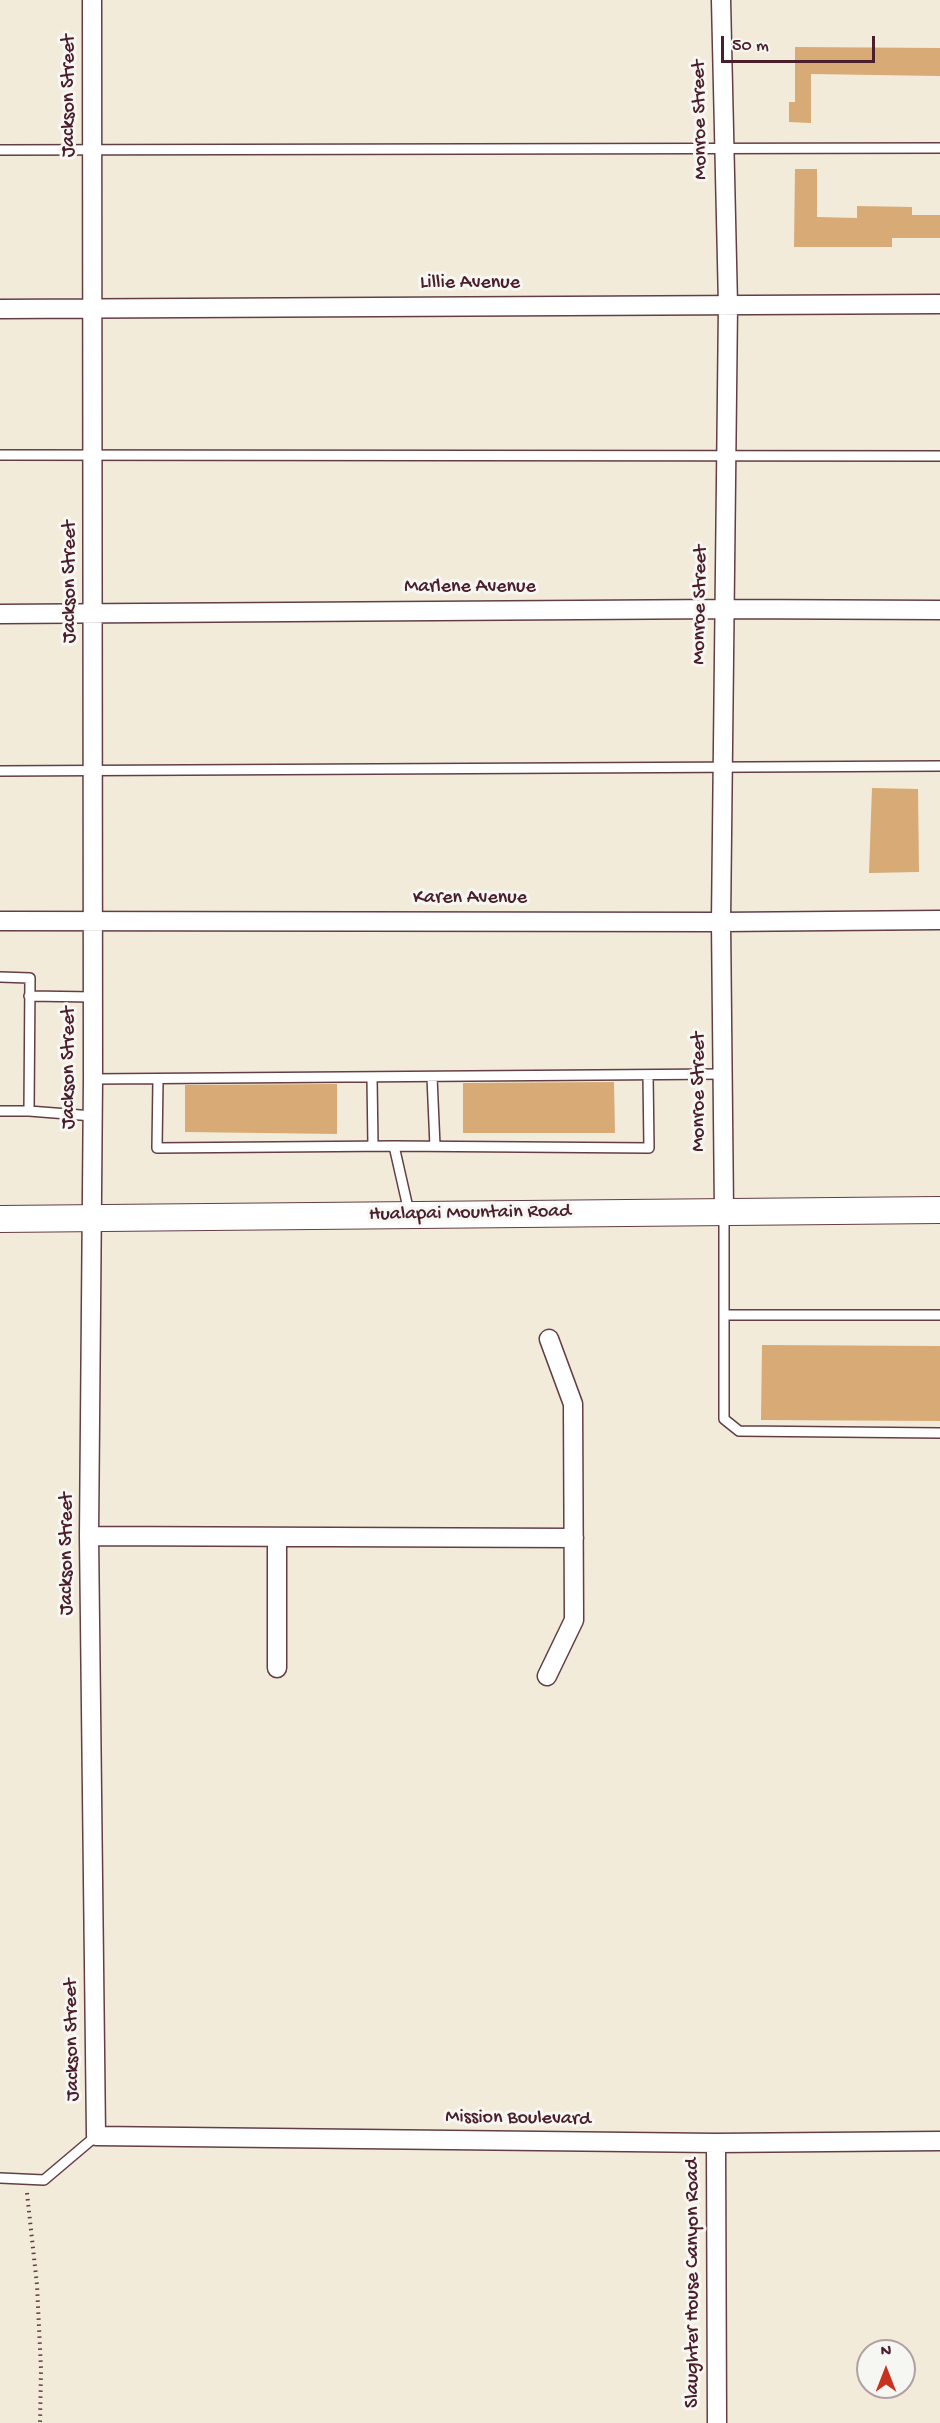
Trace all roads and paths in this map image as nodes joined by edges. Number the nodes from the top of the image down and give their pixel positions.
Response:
1 (92, 0) edge
2 (721, 0) edge
3 (723, 148) junction
4 (940, 148) edge
5 (93, 149) junction
6 (0, 150) edge
7 (940, 304) edge
8 (728, 305) junction
9 (0, 309) edge
10 (93, 309) junction
11 (93, 454) junction
12 (0, 455) edge
13 (726, 456) junction
14 (940, 456) edge
15 (724, 609) junction
16 (940, 610) edge
17 (0, 614) edge
18 (93, 614) junction
19 (723, 766) junction
20 (940, 766) edge
21 (93, 770) junction
22 (0, 771) edge
23 (940, 920) edge
24 (0, 921) edge
25 (93, 921) junction
26 (721, 922) junction
27 (0, 977) edge
28 (29, 996) junction
29 (93, 997) junction
30 (723, 1074) junction
31 (648, 1075) junction
32 (432, 1077) junction
33 (372, 1078) junction
34 (93, 1079) junction
35 (158, 1080) junction
36 (0, 1111) edge
37 (29, 1111) junction
38 (93, 1116) junction
39 (373, 1146) junction
40 (394, 1146) junction
41 (435, 1146) junction
42 (940, 1210) edge
43 (724, 1212) junction
44 (410, 1215) junction
45 (92, 1218) junction
46 (0, 1219) edge
47 (724, 1315) junction
48 (940, 1315) edge
49 (549, 1339) dead end
50 (940, 1433) edge
51 (89, 1536) junction
52 (277, 1537) junction
53 (574, 1538) junction
54 (277, 1668) dead end
55 (548, 1676) dead end
56 (96, 2136) junction
57 (940, 2141) edge
58 (716, 2143) junction
59 (0, 2178) edge
60 (25, 2179) junction
61 (40, 2423) edge
62 (717, 2423) edge

1 - 5 street, Jackson Street
2 - 3 street, Monroe Street
3 - 4 lane
3 - 5 lane
3 - 8 street, Monroe Street
5 - 6 lane
5 - 10 street, Jackson Street
7 - 8 street, Lillie Avenue
8 - 10 street, Lillie Avenue
8 - 13 street, Monroe Street
9 - 10 street, Lillie Avenue
10 - 11 street, Jackson Street
11 - 12 lane
11 - 13 lane
11 - 18 street, Jackson Street
13 - 14 lane
13 - 15 street, Monroe Street
15 - 16 street, Marlene Avenue
15 - 18 street, Marlene Avenue
15 - 19 street, Monroe Street
17 - 18 street, Marlene Avenue
18 - 21 street, Jackson Street
19 - 20 lane
19 - 21 lane
19 - 26 street, Monroe Street
21 - 22 lane
21 - 25 street, Jackson Street
23 - 26 street, Karen Avenue
24 - 25 street, Karen Avenue
25 - 26 street, Karen Avenue
25 - 29 street, Jackson Street
26 - 30 street, Monroe Street
27 - 28 lane
28 - 29 lane
28 - 37 lane
29 - 34 street, Jackson Street
30 - 31 lane
30 - 43 street, Monroe Street
31 - 32 lane
31 - 41 lane
32 - 33 lane
32 - 41 lane
33 - 35 lane
33 - 39 lane
34 - 35 lane
34 - 38 street, Jackson Street
35 - 39 lane
36 - 37 lane
37 - 38 lane
38 - 45 street, Jackson Street
39 - 40 lane
40 - 41 lane
40 - 44 lane
42 - 43 main road, Hualapai Mountain Road
43 - 44 main road, Hualapai Mountain Road
43 - 47 lane
44 - 45 main road, Hualapai Mountain Road
45 - 46 main road, Hualapai Mountain Road
45 - 51 street, Jackson Street
47 - 48 lane
47 - 50 lane
49 - 53 street
51 - 52 street
51 - 56 street, Jackson Street
52 - 53 street
52 - 54 street
53 - 55 street
56 - 58 street, Mission Boulevard
56 - 60 lane
57 - 58 street, Mission Boulevard
58 - 62 street, Slaughter House Canyon Road
59 - 60 lane
60 - 61 path

